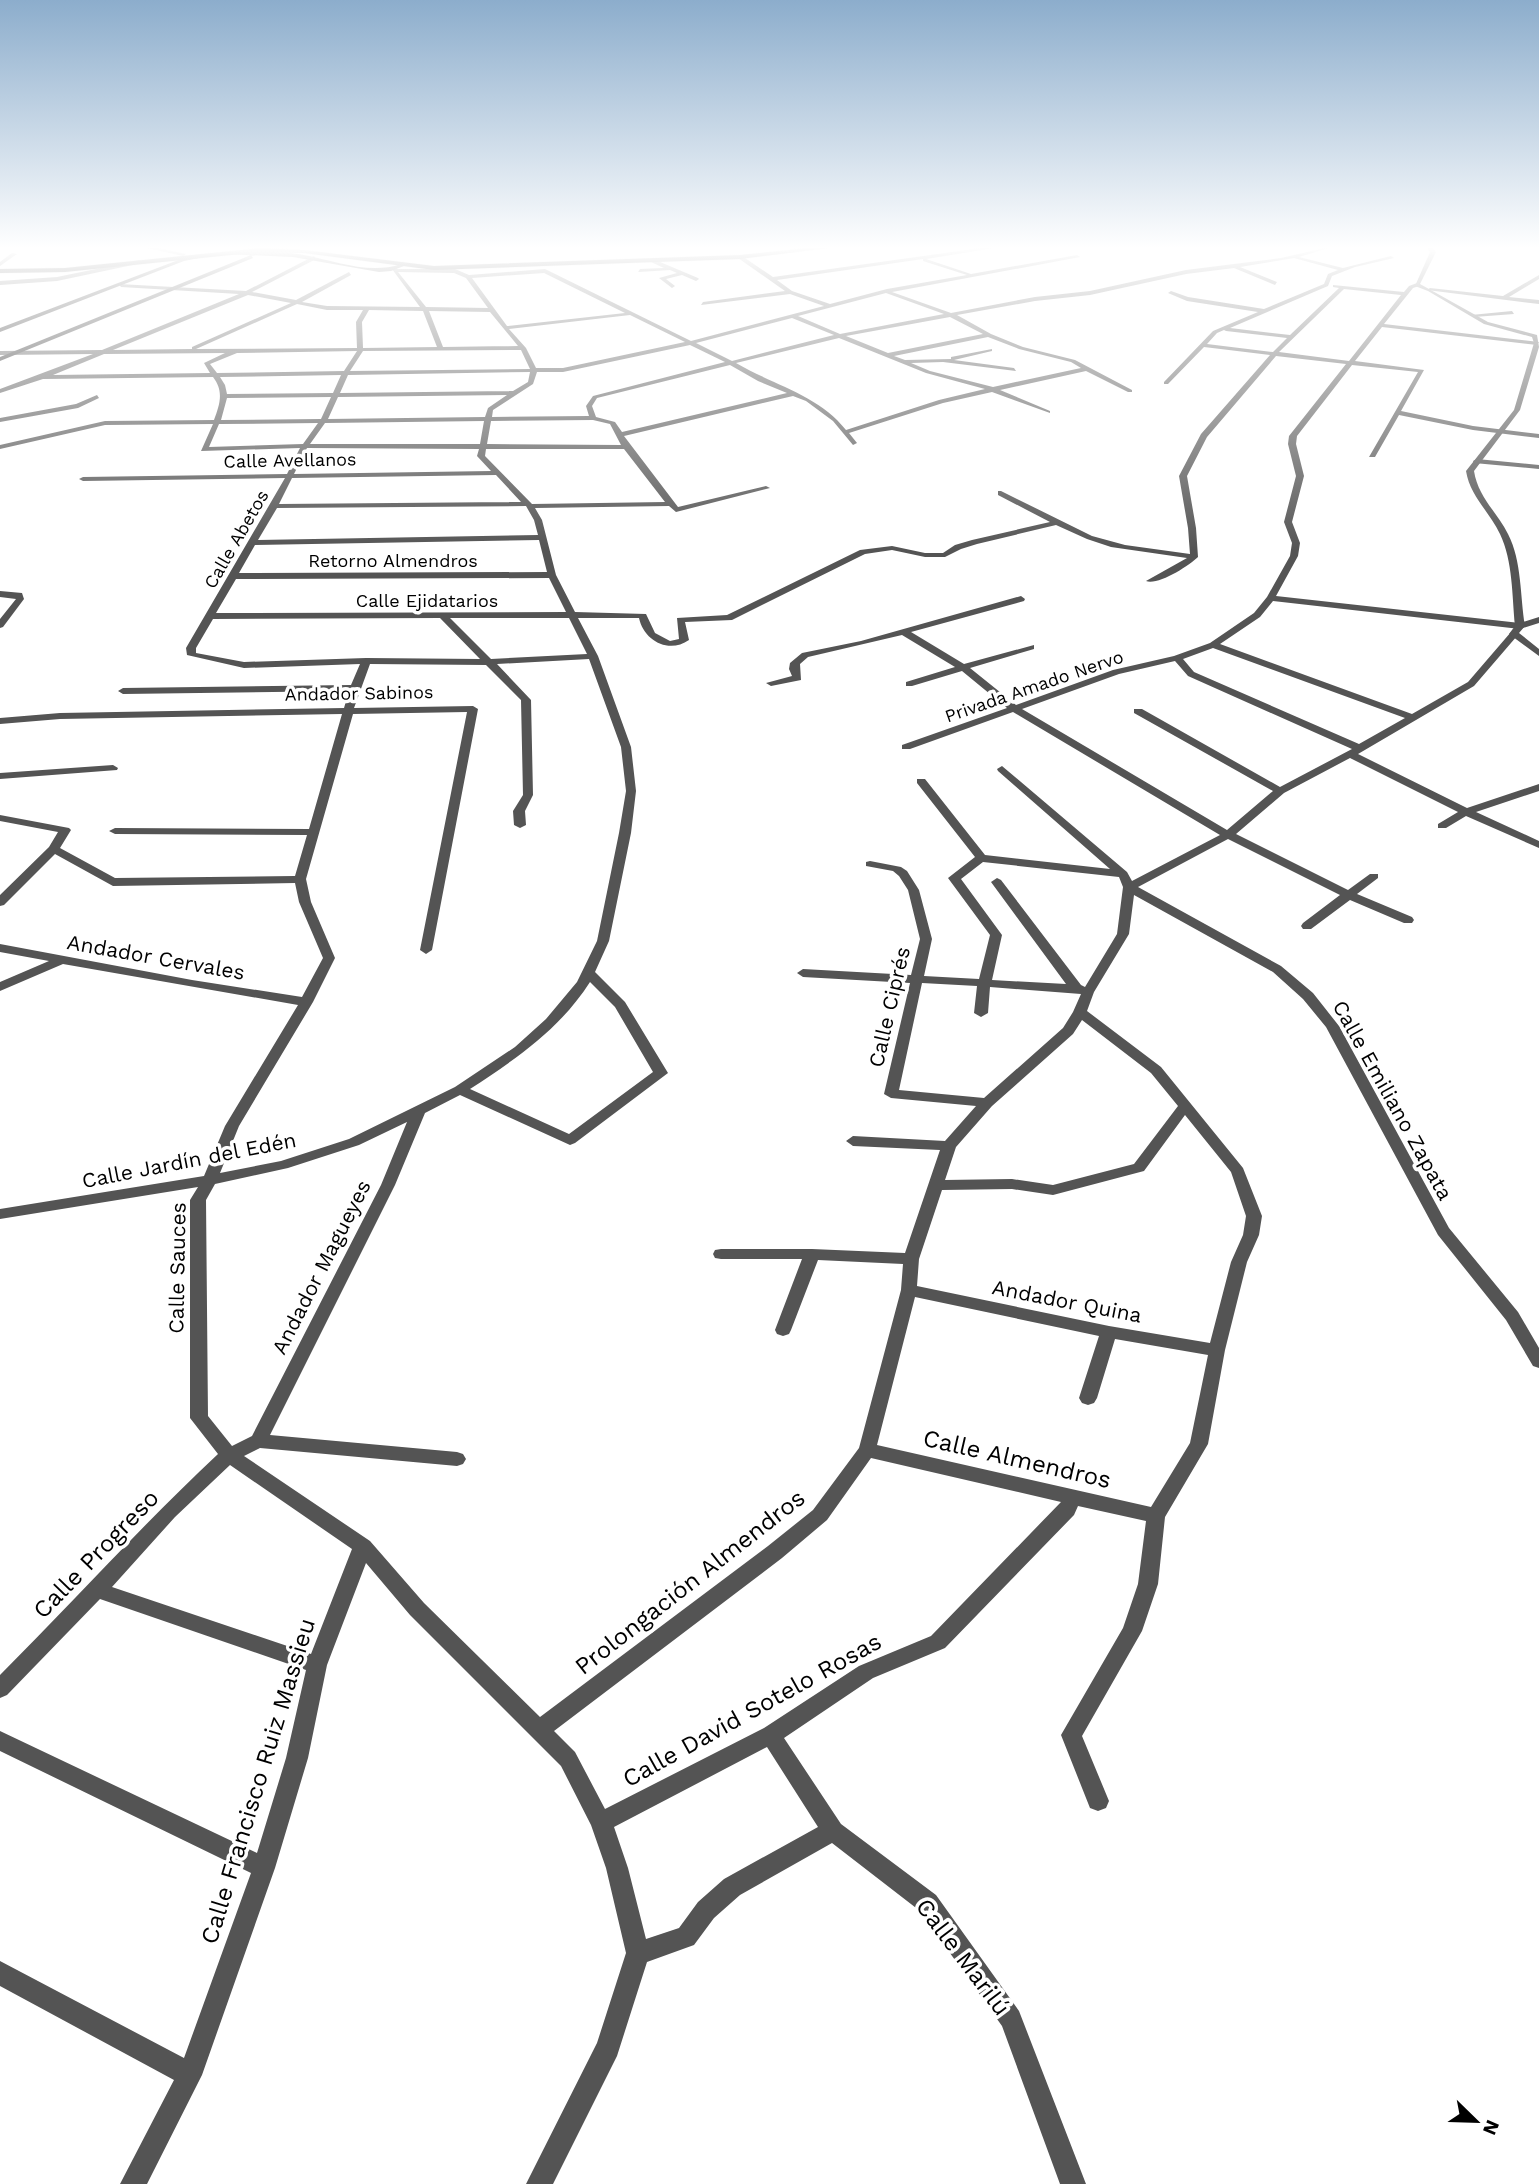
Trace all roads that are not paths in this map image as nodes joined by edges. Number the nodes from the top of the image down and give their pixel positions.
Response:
1 (32, 347) edge
2 (115, 347) edge
3 (195, 347) edge
4 (360, 347) edge
5 (440, 347) edge
6 (674, 347) edge
7 (699, 347) edge
8 (792, 347) edge
9 (869, 347) edge
10 (929, 347) edge
11 (1018, 347) edge
12 (1199, 347) edge
13 (1217, 347) edge
14 (1280, 347) edge
15 (1362, 347) edge
16 (1534, 347) edge
17 (523, 348) joint
18 (441, 350) junction
19 (990, 350) dead end
20 (186, 351) junction
21 (236, 351) junction
22 (360, 351) junction
23 (19, 352) junction
24 (0, 353) edge
25 (100, 353) junction
26 (1274, 354) junction
27 (888, 355) junction
28 (0, 359) edge
29 (943, 360) junction
30 (905, 361) junction
31 (729, 362) junction
32 (1350, 362) junction
33 (1089, 368) junction
34 (1014, 370) dead end
35 (534, 371) junction
36 (345, 374) junction
37 (214, 375) junction
38 (42, 377) junction
39 (1166, 383) dead end
40 (992, 389) junction
41 (0, 391) edge
42 (1130, 391) dead end
43 (517, 393) junction
44 (793, 394) junction
45 (223, 396) junction
46 (334, 396) junction
47 (97, 397) dead end
48 (1048, 412) dead end
49 (1399, 412) junction
50 (593, 418) junction
51 (0, 420) edge
52 (486, 420) junction
53 (323, 421) junction
54 (216, 424) junction
55 (846, 432) junction
56 (1501, 432) junction
57 (620, 435) junction
58 (1539, 436) edge
59 (853, 443) dead end
60 (305, 446) junction
61 (0, 447) edge
62 (482, 447) junction
63 (626, 447) junction
64 (1373, 455) dead end
65 (1477, 461) junction
66 (1539, 467) edge
67 (498, 473) junction
68 (290, 476) junction
69 (83, 479) dead end
70 (766, 488) dead end
71 (1001, 493) dead end
72 (529, 505) junction
73 (274, 506) junction
74 (672, 507) junction
75 (1056, 523) junction
76 (542, 537) junction
77 (252, 544) junction
78 (1194, 557) junction
79 (552, 575) junction
80 (234, 576) junction
81 (1150, 582) dead end
82 (0, 594) edge
83 (1271, 598) junction
84 (1021, 599) dead end
85 (443, 615) junction
86 (211, 616) junction
87 (574, 616) junction
88 (1539, 621) edge
89 (0, 625) edge
90 (1517, 630) junction
91 (902, 631) junction
92 (1213, 645) junction
93 (1031, 647) dead end
94 (1539, 653) edge
95 (593, 656) junction
96 (1177, 658) junction
97 (366, 661) junction
98 (488, 662) junction
99 (964, 668) junction
100 (909, 684) dead end
101 (355, 688) junction
102 (123, 691) dead end
103 (783, 693) dead end
104 (1015, 709) junction
105 (348, 711) junction
106 (1138, 711) dead end
107 (1412, 717) junction
108 (0, 721) edge
109 (906, 747) dead end
110 (1355, 751) junction
111 (113, 768) dead end
112 (1002, 769) dead end
113 (0, 776) edge
114 (921, 781) dead end
115 (1539, 787) edge
116 (1280, 791) junction
117 (1465, 813) junction
118 (0, 818) edge
119 (520, 825) dead end
120 (1442, 826) dead end
121 (116, 831) dead end
122 (315, 832) junction
123 (1228, 835) junction
124 (1539, 845) edge
125 (54, 849) junction
126 (981, 858) junction
127 (870, 864) dead end
128 (1374, 876) dead end
129 (300, 879) junction
130 (1126, 880) junction
131 (997, 882) dead end
132 (1347, 894) junction
133 (0, 902) edge
134 (1409, 920) dead end
135 (1307, 926) dead end
136 (0, 948) edge
137 (426, 950) dead end
138 (61, 961) junction
139 (588, 972) junction
140 (803, 973) dead end
141 (916, 978) junction
142 (984, 985) junction
143 (0, 987) edge
144 (1082, 990) junction
145 (306, 1002) junction
146 (1080, 1012) junction
147 (981, 1013) dead end
148 (460, 1090) junction
149 (987, 1103) junction
150 (1184, 1107) junction
151 (419, 1110) junction
152 (853, 1141) dead end
153 (949, 1146) junction
154 (210, 1180) junction
155 (937, 1185) junction
156 (0, 1214) edge
157 (721, 1254) dead end
158 (812, 1254) junction
159 (911, 1259) junction
160 (909, 1290) junction
161 (783, 1330) dead end
162 (1109, 1332) junction
163 (1217, 1350) junction
164 (1539, 1362) edge
165 (1088, 1398) dead end
166 (258, 1441) junction
167 (867, 1450) junction
168 (229, 1455) junction
169 (457, 1460) dead end
170 (1073, 1496) junction
171 (1156, 1516) junction
172 (363, 1546) junction
173 (97, 1590) junction
174 (317, 1665) junction
175 (0, 1689) edge
176 (539, 1730) junction
177 (771, 1735) junction
178 (0, 1741) edge
179 (1098, 1801) dead end
180 (601, 1822) junction
181 (833, 1831) junction
182 (264, 1868) junction
183 (638, 1953) junction
184 (0, 1973) edge
185 (190, 2076) junction
186 (133, 2184) edge
187 (539, 2184) edge
188 (1073, 2184) edge

1 - 23 main road
2 - 25 street
3 - 20 street
4 - 22 street, Calle Abetos
5 - 18 street
6 - 35 street
7 - 31 street
8 - 31 street
9 - 27 street
10 - 27 street
11 - 33 street
12 - 39 street
13 - 26 street
14 - 26 street
15 - 32 street, Privada Amado Nervo
16 - 56 street
17 - 18 street
17 - 35 street
18 - 22 street
19 - 29 street
20 - 21 street
20 - 25 street
21 - 22 street
21 - 37 street
22 - 36 street, Calle Abetos
23 - 24 street
23 - 25 street
23 - 28 main road
25 - 38 street
26 - 32 street
26 - 78 street
27 - 30 street
29 - 30 street
29 - 34 street
30 - 40 street
31 - 44 street
31 - 50 street
32 - 49 street
32 - 83 street, Privada Amado Nervo
33 - 40 street
33 - 42 street
35 - 36 street
35 - 43 street
36 - 37 street
36 - 46 street, Calle Abetos
37 - 38 street
37 - 45 street
38 - 41 street
40 - 48 street
40 - 55 street
43 - 46 street
43 - 52 street
44 - 55 street
44 - 57 street
45 - 46 street
45 - 54 street
46 - 53 street, Calle Abetos
47 - 51 street
49 - 56 street
49 - 64 street
50 - 52 street
50 - 57 street
52 - 53 street
52 - 62 street
53 - 54 street
53 - 60 street, Calle Abetos
54 - 60 street
54 - 61 street
55 - 59 street
56 - 58 street
56 - 65 street
57 - 63 street
60 - 62 street
60 - 68 street, Calle Abetos
62 - 63 street
62 - 67 street
63 - 74 street
65 - 66 street
65 - 90 street
67 - 68 street, Calle Avellanos
67 - 72 street
68 - 69 street, Calle Avellanos
68 - 73 street, Calle Abetos
70 - 74 street
71 - 75 street
72 - 73 street
72 - 74 street
72 - 76 street, Calle Jardín del Edén
73 - 77 street, Calle Abetos
75 - 78 street
75 - 87 street, Calle Ejidatarios
76 - 77 street
76 - 79 street, Calle Jardín del Edén
77 - 80 street, Calle Abetos
78 - 81 street
79 - 80 street, Retorno Almendros
79 - 87 street, Calle Jardín del Edén
80 - 86 street, Calle Abetos
82 - 89 street
83 - 90 street
83 - 92 street, Privada Amado Nervo
84 - 91 street
85 - 86 street, Calle Ejidatarios
85 - 87 street, Calle Ejidatarios
85 - 98 street
86 - 97 street, Calle Abetos
87 - 95 street, Calle Jardín del Edén
88 - 90 street
90 - 94 street
90 - 107 street
91 - 99 street
91 - 103 street
92 - 96 street, Privada Amado Nervo
92 - 107 street
93 - 99 street
95 - 98 street
95 - 139 street, Calle Jardín del Edén
96 - 104 street, Privada Amado Nervo
96 - 110 street
97 - 98 street
97 - 101 street
98 - 119 street
99 - 100 street
99 - 104 street
101 - 102 street
101 - 105 street
104 - 109 street, Privada Amado Nervo
104 - 123 street
105 - 108 street, Andador Sabinos
105 - 122 street
105 - 137 street, Andador Sabinos
106 - 116 street
107 - 110 street
110 - 116 street
110 - 117 street
111 - 113 street
112 - 130 street
114 - 126 street
115 - 117 street
116 - 123 street
117 - 120 street
117 - 124 street
118 - 125 street
121 - 122 street
122 - 129 street
123 - 130 street
123 - 132 street
125 - 129 street
125 - 133 street
126 - 130 street
126 - 142 street
127 - 141 street, Calle Ciprés
128 - 132 street
129 - 145 street, Calle Sauces
130 - 144 street
130 - 164 street, Calle Emiliano Zapata
131 - 144 street
132 - 134 street
132 - 135 street
136 - 138 street, Andador Cervales
138 - 143 street
138 - 145 street, Andador Cervales
139 - 148 street, Calle Jardín del Edén
139 - 148 street
140 - 141 street
141 - 142 street
141 - 149 street, Calle Ciprés
142 - 144 street
142 - 147 street
144 - 146 street
145 - 154 street, Calle Sauces
146 - 149 street
146 - 150 street
148 - 151 street, Calle Jardín del Edén
149 - 153 street
150 - 155 street
150 - 163 street
151 - 154 street, Calle Jardín del Edén
151 - 166 street, Andador Magueyes
152 - 153 street
153 - 155 street, Prolongación Almendros
154 - 156 street, Calle Jardín del Edén
154 - 168 street, Calle Sauces
155 - 159 street, Prolongación Almendros
157 - 158 street
158 - 159 street
158 - 161 street
159 - 160 street, Prolongación Almendros
160 - 162 street, Andador Quina
160 - 167 street, Prolongación Almendros
162 - 163 street, Andador Quina
162 - 165 street
163 - 171 street
166 - 168 street
166 - 169 street
167 - 170 street, Calle Almendros
167 - 176 street, Prolongación Almendros
168 - 172 street, Calle Sauces
168 - 173 street, Calle Progreso
170 - 171 street, Calle Almendros
170 - 177 street, Calle David Sotelo Rosas
171 - 179 street
172 - 174 street, Calle Francisco Ruiz Massieu
172 - 176 street, Calle Sauces
173 - 174 street
173 - 175 street, Calle Progreso
174 - 182 street, Calle Francisco Ruiz Massieu
176 - 180 street, Calle Sauces
177 - 180 street, Calle David Sotelo Rosas
177 - 181 street, Calle Marilú
178 - 182 street
180 - 183 street, Calle Sauces
181 - 183 street
181 - 188 street, Calle Marilú
182 - 185 street, Calle Francisco Ruiz Massieu
183 - 187 street
184 - 185 street
185 - 186 street, Calle Francisco Ruiz Massieu

